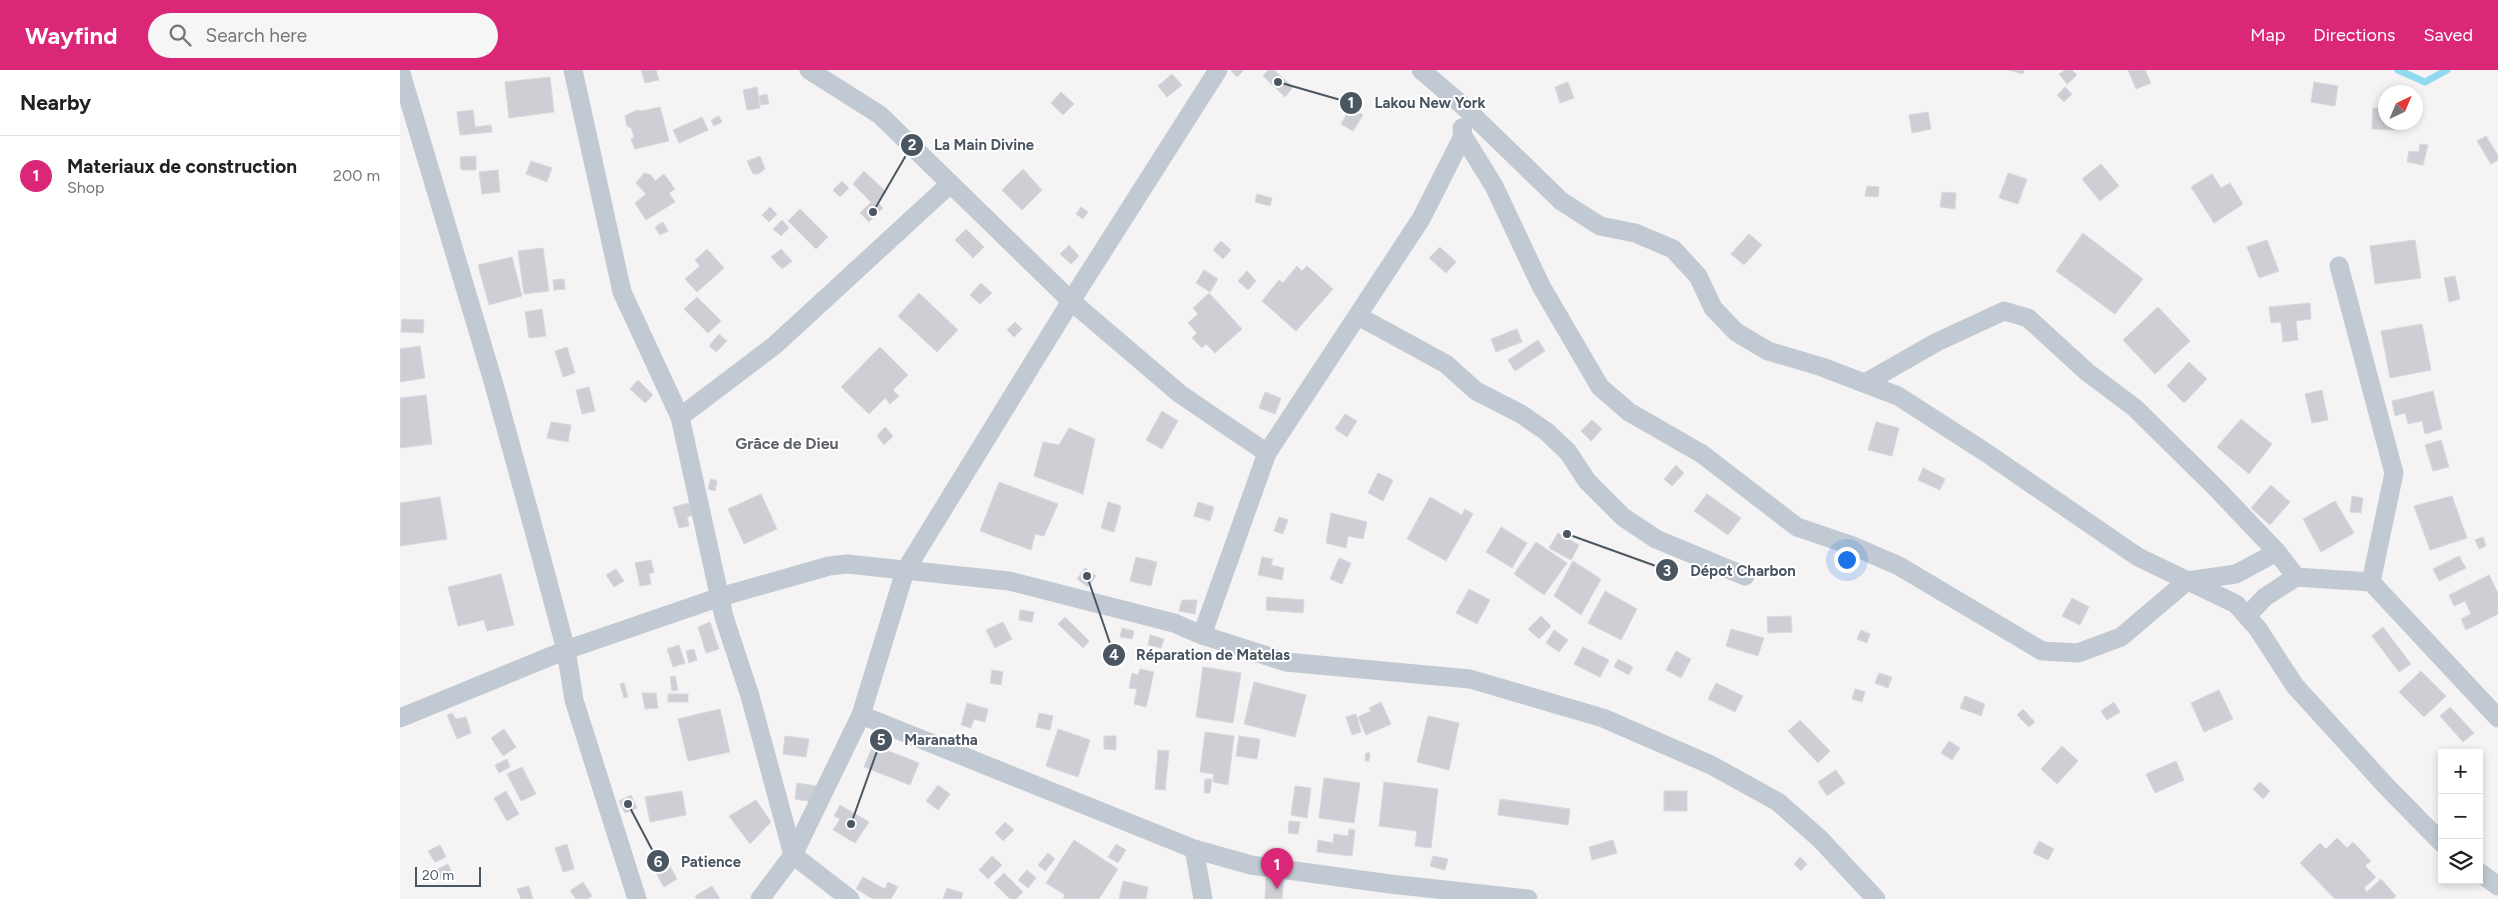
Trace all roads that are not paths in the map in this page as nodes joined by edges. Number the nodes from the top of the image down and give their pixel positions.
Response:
1 (400, 70) edge
2 (573, 70) edge
3 (809, 70) edge
4 (1218, 70) edge
5 (1421, 70) edge
6 (1461, 104) junction
7 (1462, 136) junction
8 (950, 184) junction
9 (2339, 266) dead end
10 (1071, 301) junction
11 (1358, 316) junction
12 (1865, 383) junction
13 (680, 418) junction
14 (1267, 453) junction
15 (2277, 552) junction
16 (905, 571) junction
17 (1745, 576) dead end
18 (2296, 577) junction
19 (2187, 580) junction
20 (2371, 582) junction
21 (720, 597) junction
22 (2247, 616) junction
23 (1202, 635) junction
24 (566, 650) junction
25 (861, 715) junction
26 (400, 718) edge
27 (2498, 718) edge
28 (2438, 839) edge
29 (1194, 849) junction
30 (793, 855) junction
31 (2483, 875) edge
32 (2498, 886) edge
33 (637, 899) edge
34 (760, 899) edge
35 (850, 899) edge
36 (1203, 899) edge
37 (1528, 899) edge
38 (1876, 899) edge

1 - 24 street
2 - 13 street
3 - 8 street
4 - 10 street
5 - 6 street
6 - 7 street
6 - 12 street
7 - 11 street
7 - 19 street
8 - 10 street
8 - 13 street
9 - 20 street
10 - 14 street
10 - 16 street
11 - 14 street
11 - 17 street
12 - 15 street
12 - 19 street
13 - 21 street
14 - 23 street
15 - 18 street
15 - 19 street
16 - 21 street
16 - 23 street
16 - 25 street
18 - 20 street
18 - 22 street
19 - 22 street
20 - 27 street
21 - 24 street
21 - 30 street
22 - 28 street
23 - 38 street
24 - 26 street
24 - 33 street
25 - 29 street
25 - 30 street
29 - 36 street
29 - 37 street
30 - 34 street
30 - 35 street
31 - 32 street

